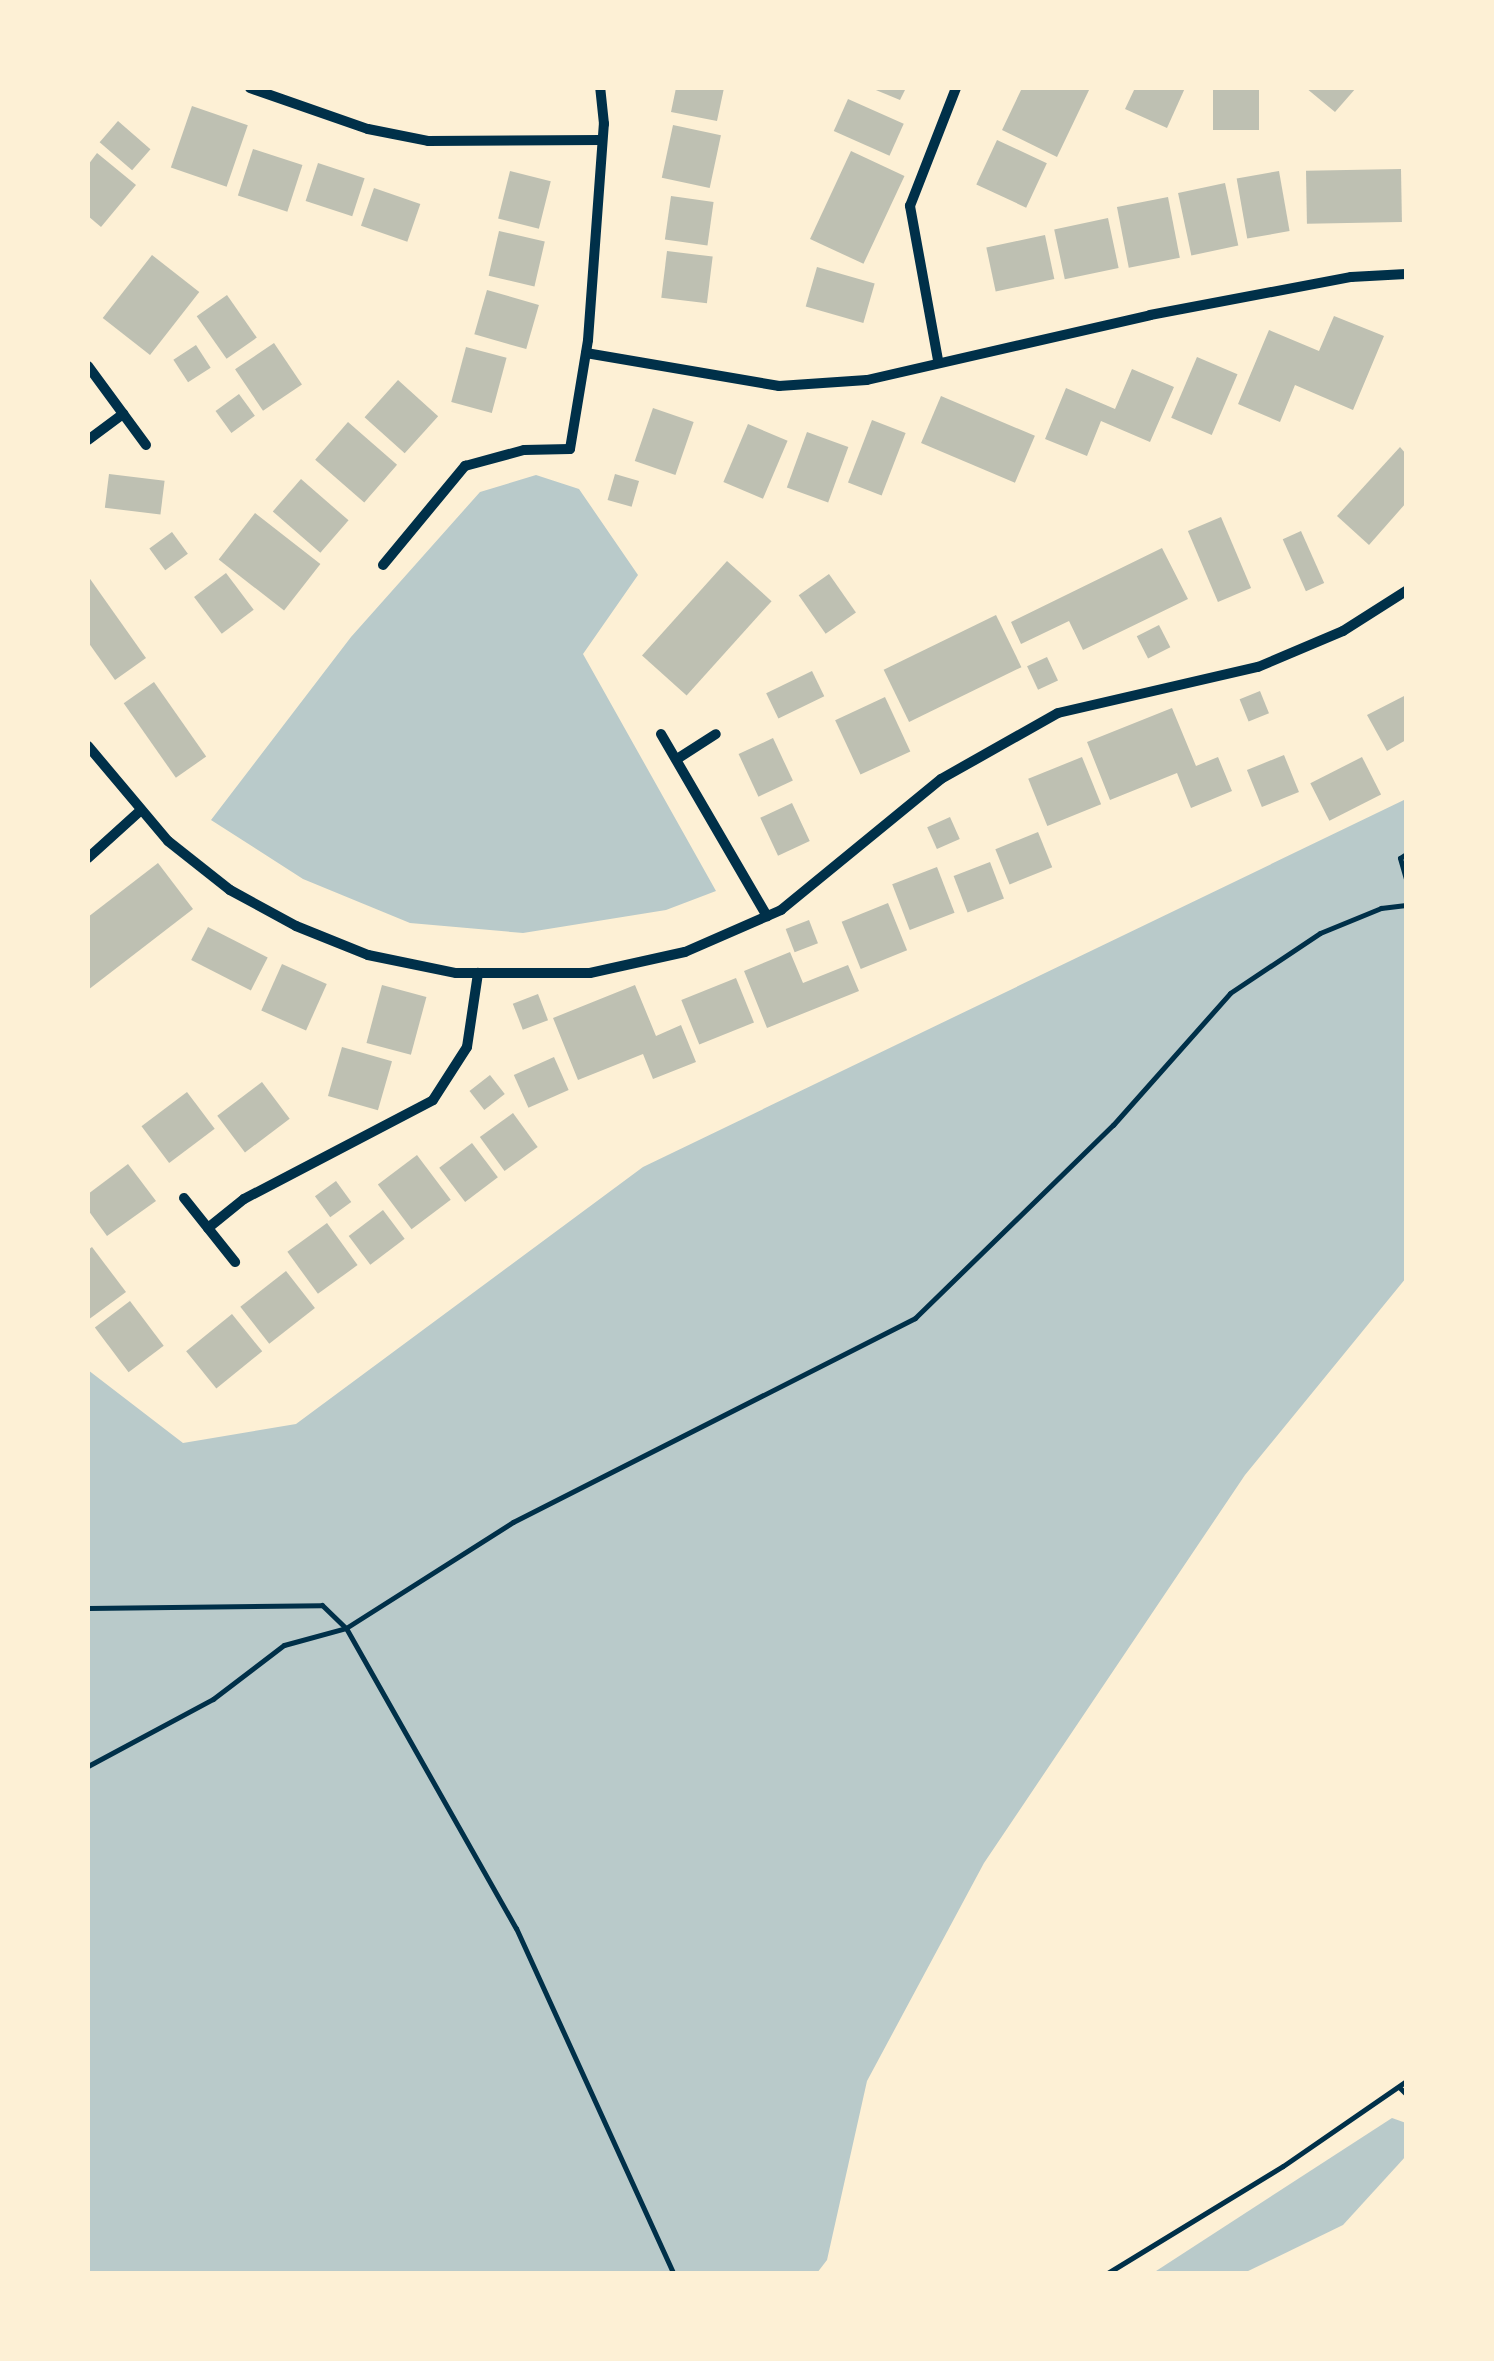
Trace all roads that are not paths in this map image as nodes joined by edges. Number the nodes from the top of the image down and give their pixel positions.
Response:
1 (250, 88) edge
2 (600, 88) edge
3 (956, 88) edge
4 (602, 140) junction
5 (1406, 274) edge
6 (586, 353) junction
7 (938, 360) junction
8 (88, 366) edge
9 (123, 414) junction
10 (88, 440) edge
11 (146, 446) dead end
12 (383, 565) dead end
13 (1406, 591) edge
14 (661, 734) dead end
15 (716, 734) dead end
16 (88, 746) edge
17 (677, 759) junction
18 (140, 811) junction
19 (88, 858) edge
20 (767, 916) junction
21 (478, 973) junction
22 (184, 1198) dead end
23 (208, 1228) junction
24 (235, 1262) dead end

1 - 4 street
2 - 4 street
3 - 7 street
4 - 6 street
5 - 7 street
6 - 7 street
6 - 12 street
8 - 9 street
9 - 10 street
9 - 11 street
13 - 20 street
14 - 17 street
15 - 17 street
16 - 18 street
17 - 20 street
18 - 19 street
18 - 21 street
20 - 21 street
21 - 23 street
22 - 23 street
23 - 24 street

